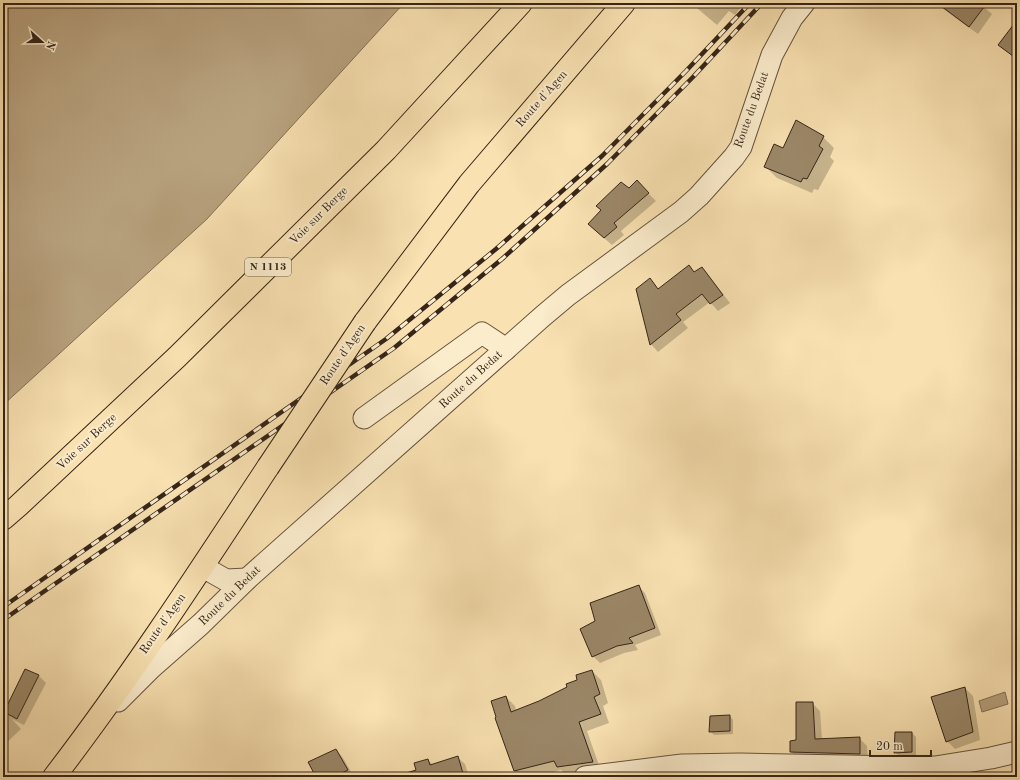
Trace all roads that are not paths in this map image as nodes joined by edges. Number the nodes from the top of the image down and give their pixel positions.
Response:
1 (521, 3) edge
2 (624, 3) edge
3 (804, 3) edge
4 (506, 349) junction
5 (364, 418) dead end
6 (3, 519) edge
7 (203, 567) junction
8 (247, 579) junction
9 (91, 728) junction
10 (1017, 752) edge
11 (54, 777) edge
12 (585, 777) edge

1 - 6 main road, Voie sur Berge / N 1113
2 - 7 main road, Route d'Agen, bridge
3 - 4 street, Route du Bedat
4 - 5 street
4 - 8 street, Route du Bedat
7 - 8 street
7 - 9 main road, Route d'Agen
8 - 9 street, Route du Bedat
9 - 11 main road, Route d'Agen
10 - 12 street

